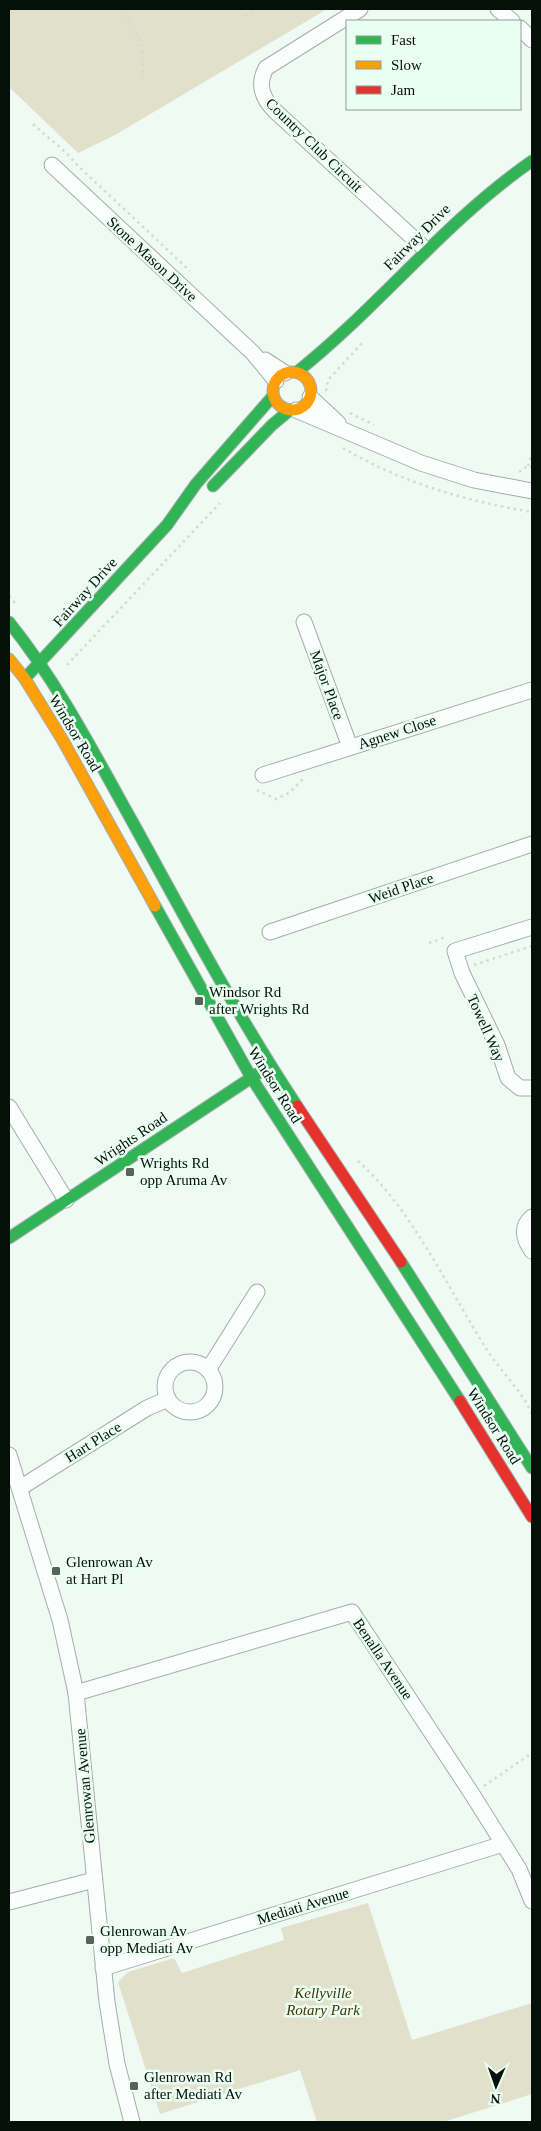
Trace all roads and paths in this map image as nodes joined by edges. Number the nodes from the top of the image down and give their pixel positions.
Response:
1 (124, 9) edge
2 (254, 9) edge
3 (360, 9) edge
4 (498, 9) edge
5 (245, 16) dead end
6 (511, 20) edge
7 (521, 29) edge
8 (532, 40) edge
9 (143, 82) dead end
10 (532, 161) edge
11 (52, 165) dead end
12 (425, 249) junction
13 (363, 342) dead end
14 (333, 346) junction
15 (283, 380) junction
16 (310, 391) junction
17 (328, 395) dead end
18 (293, 410) junction
19 (346, 410) dead end
20 (376, 426) dead end
21 (345, 429) junction
22 (532, 453) edge
23 (528, 466) junction
24 (532, 467) edge
25 (515, 472) dead end
26 (532, 491) edge
27 (223, 500) dead end
28 (167, 525) junction
29 (9, 622) edge
30 (304, 622) dead end
31 (9, 659) edge
32 (39, 663) junction
33 (67, 665) dead end
34 (25, 679) junction
35 (532, 690) edge
36 (350, 747) junction
37 (262, 775) dead end
38 (532, 844) edge
39 (532, 927) edge
40 (270, 932) dead end
41 (532, 946) edge
42 (462, 973) junction
43 (270, 1065) junction
44 (251, 1077) junction
45 (532, 1088) edge
46 (9, 1107) edge
47 (354, 1157) dead end
48 (66, 1200) junction
49 (532, 1217) edge
50 (9, 1238) edge
51 (532, 1251) edge
52 (257, 1292) dead end
53 (208, 1370) junction
54 (168, 1399) junction
55 (532, 1414) edge
56 (9, 1455) edge
57 (532, 1468) edge
58 (20, 1488) junction
59 (532, 1517) edge
60 (76, 1693) junction
61 (532, 1753) edge
62 (472, 1794) junction
63 (503, 1844) junction
64 (94, 1880) junction
65 (532, 1901) edge
66 (9, 1902) edge
67 (103, 1968) junction
68 (132, 2122) edge

1 - 9 path
2 - 5 path
3 - 12 street, Country Club Circuit
4 - 6 street
7 - 8 street
10 - 12 main road, Fairway Drive
11 - 15 street, Stone Mason Drive
12 - 14 main road, Fairway Drive
13 - 17 path
14 - 15 main road, Fairway Drive
14 - 16 main road, Fairway Drive
15 - 16 main road
15 - 18 main road
15 - 28 main road, Fairway Drive
16 - 18 main road, Fairway Drive
16 - 21 street
18 - 21 street
18 - 28 main road, Fairway Drive
19 - 20 path
21 - 26 street
22 - 23 path
23 - 24 path
23 - 25 path
27 - 33 path
28 - 32 main road, Fairway Drive
29 - 32 main road, Windsor Road
30 - 36 street, Major Place
31 - 34 main road, Windsor Road
32 - 34 main road, Fairway Drive
32 - 43 main road, Windsor Road
34 - 44 main road, Windsor Road
35 - 36 street, Agnew Close
36 - 37 street, Agnew Close
38 - 40 street, Weid Place
39 - 42 street, Towell Way
41 - 42 path
42 - 45 street, Towell Way
43 - 44 main road, Wrights Road
43 - 57 main road, Windsor Road
44 - 48 main road, Wrights Road
44 - 59 main road, Windsor Road
46 - 48 street
47 - 55 path
48 - 50 main road, Wrights Road
49 - 51 street
52 - 53 street
53 - 54 street
53 - 54 street
54 - 58 street, Hart Place
56 - 58 street, Glenrowan Avenue
58 - 60 street, Glenrowan Avenue
60 - 62 street, Benalla Avenue
60 - 64 street, Glenrowan Avenue
61 - 62 path
62 - 63 street, Benalla Avenue
63 - 65 street, Benalla Avenue
63 - 67 street, Mediati Avenue
64 - 66 street
64 - 67 street, Glenrowan Avenue
67 - 68 street, Glenrowan Avenue

